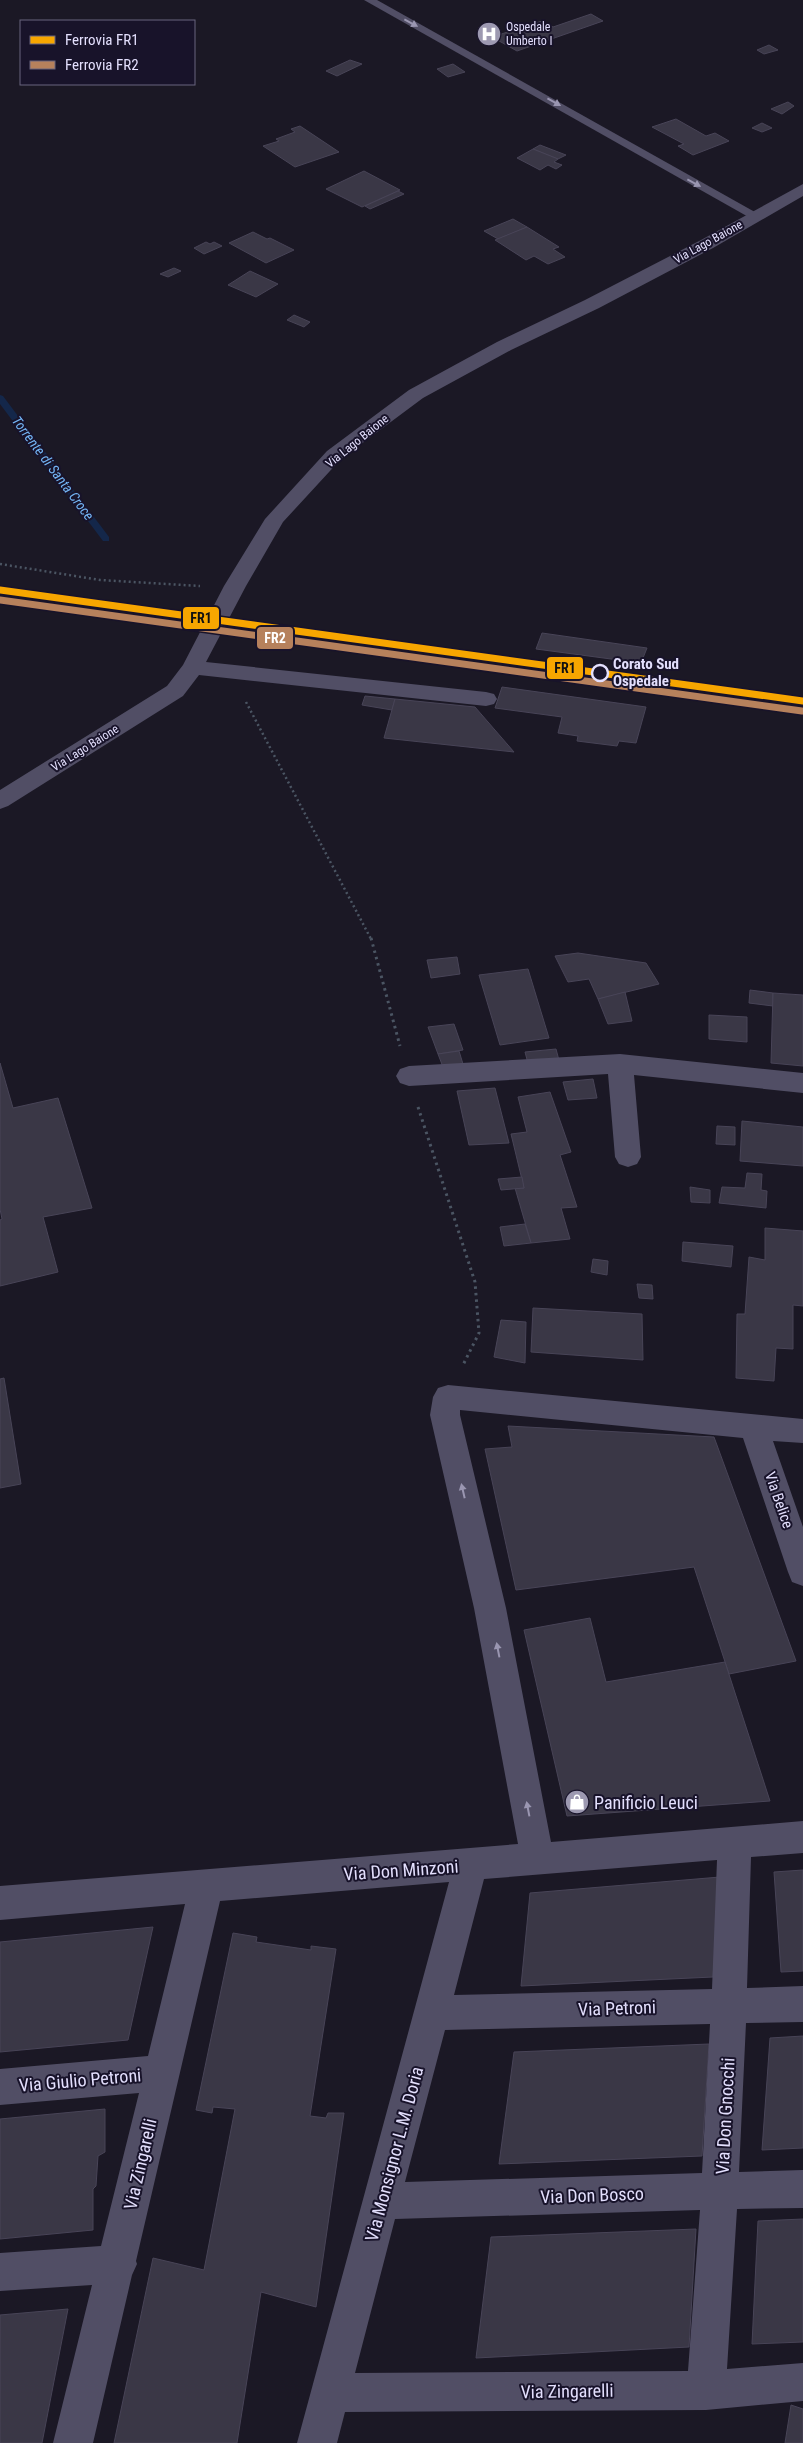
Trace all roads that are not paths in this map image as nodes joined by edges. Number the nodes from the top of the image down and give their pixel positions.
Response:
1 (368, 0) edge
2 (803, 189) edge
3 (756, 216) junction
4 (193, 667) junction
5 (486, 699) dead end
6 (0, 801) edge
7 (620, 1064) junction
8 (408, 1076) road end
9 (803, 1083) edge
10 (628, 1157) dead end
11 (754, 1427) junction
12 (803, 1431) edge
13 (803, 1572) edge
14 (803, 1837) edge
15 (734, 1842) junction
16 (538, 1857) junction
17 (471, 1864) junction
18 (207, 1884) junction
19 (0, 1903) edge
20 (803, 2004) edge
21 (730, 2005) junction
22 (431, 2013) junction
23 (161, 2073) junction
24 (0, 2087) edge
25 (803, 2189) edge
26 (722, 2191) junction
27 (381, 2201) junction
28 (118, 2264) junction
29 (0, 2272) edge
30 (803, 2382) edge
31 (706, 2390) junction
32 (330, 2394) junction
33 (74, 2443) edge
34 (317, 2443) edge

1 -> 3 lane, Via Lago Baione
2 - 3 street, Via Lago Baione
3 - 4 street, Via Lago Baione
4 - 5 street
4 - 6 street, Via Lago Baione
7 - 8 street
7 - 9 street
7 - 10 street
11 - 12 street
11 - 13 street, Via Belice
16 -> 11 street
14 - 15 street, Via Don Minzoni
15 - 16 street, Via Don Minzoni
15 - 21 street, Via Don Gnocchi
16 - 17 street, Via Don Minzoni
17 - 18 street, Via Don Minzoni
17 - 22 street, Via Monsignor L.M. Doria
18 - 19 street, Via Don Minzoni
18 - 23 street, Via Zingarelli
20 - 21 street, Via Petroni
21 - 22 street, Via Petroni
21 - 26 street, Via Don Gnocchi
22 - 27 street, Via Monsignor L.M. Doria
23 - 24 street, Via Giulio Petroni
23 - 28 street, Via Zingarelli
25 - 26 street, Via Don Bosco
26 - 27 street, Via Don Bosco
26 - 31 street, Via Don Gnocchi
27 - 32 street, Via Monsignor L.M. Doria
28 - 29 street
28 - 33 street, Via Zingarelli
30 - 31 street, Via Zingarelli
31 - 32 street, Via Zingarelli
32 - 34 street, Via Monsignor L.M. Doria

